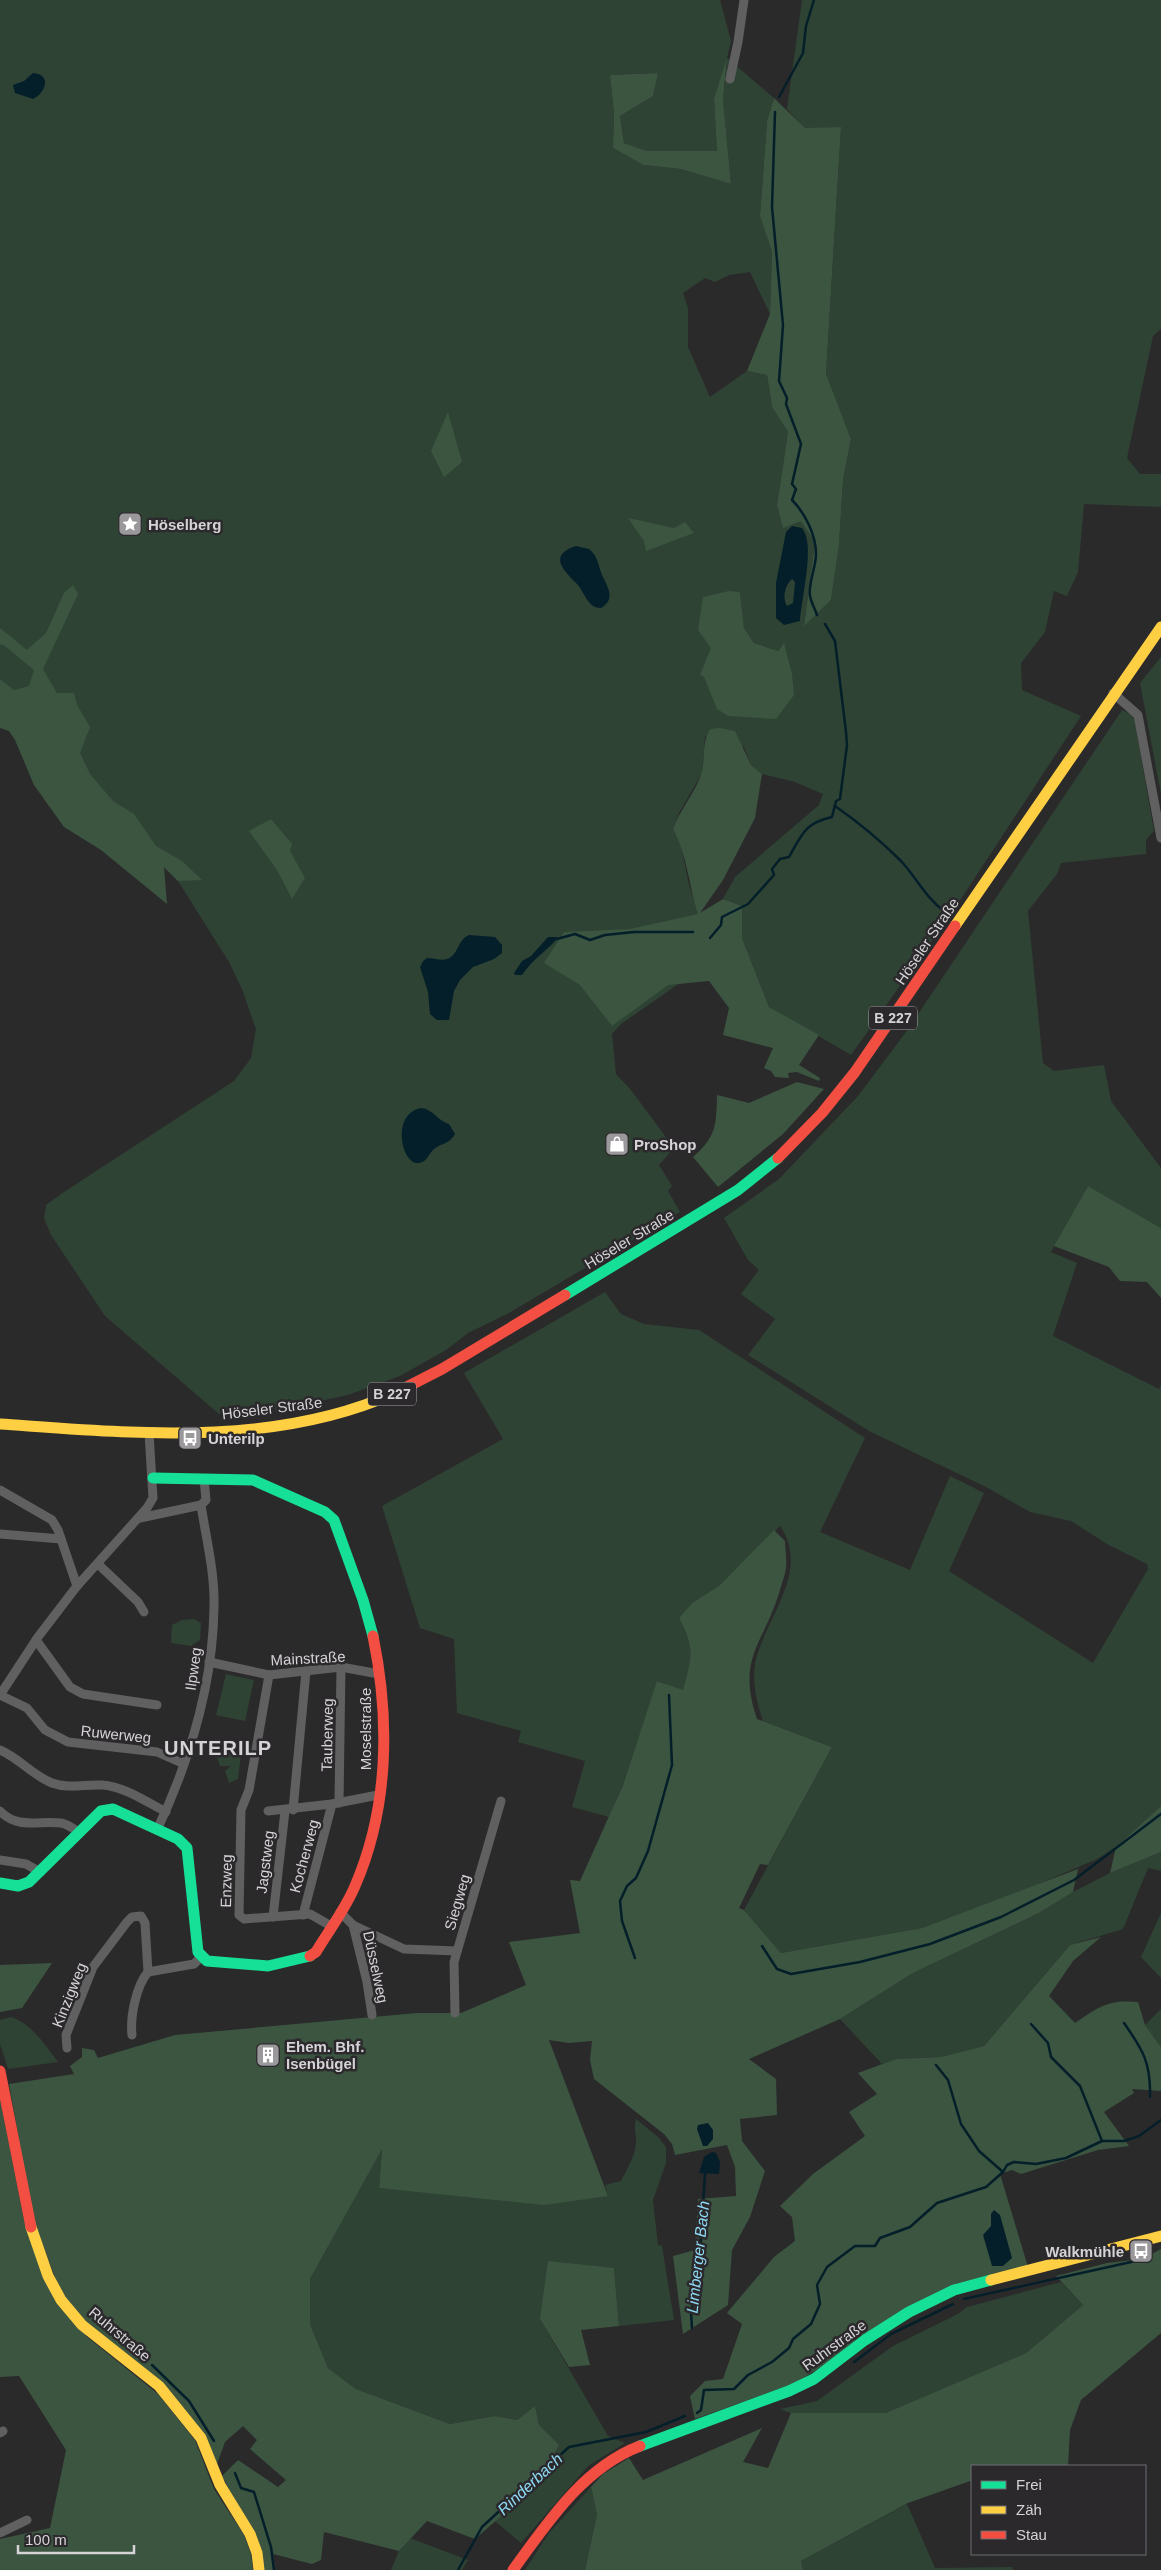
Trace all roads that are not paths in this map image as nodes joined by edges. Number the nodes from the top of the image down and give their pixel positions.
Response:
1 (744, 0) edge
2 (730, 79) dead end
3 (1161, 627) edge
4 (1113, 693) junction
5 (1161, 838) edge
6 (0, 1424) edge
7 (149, 1433) junction
8 (153, 1478) junction
9 (204, 1479) junction
10 (0, 1490) edge
11 (201, 1505) junction
12 (140, 1518) junction
13 (0, 1534) edge
14 (61, 1539) junction
15 (98, 1564) junction
16 (77, 1586) junction
17 (144, 1612) dead end
18 (36, 1640) junction
19 (210, 1662) junction
20 (341, 1667) junction
21 (306, 1671) junction
22 (269, 1674) junction
23 (379, 1674) junction
24 (0, 1695) edge
25 (157, 1705) dead end
26 (0, 1750) edge
27 (184, 1764) junction
28 (378, 1795) junction
29 (501, 1801) dead end
30 (336, 1803) junction
31 (289, 1810) junction
32 (0, 1811) edge
33 (268, 1811) dead end
34 (166, 1812) junction
35 (157, 1830) junction
36 (79, 1832) junction
37 (0, 1860) edge
38 (40, 1872) junction
39 (0, 1883) edge
40 (340, 1912) junction
41 (303, 1915) junction
42 (273, 1917) junction
43 (353, 1925) junction
44 (331, 1926) junction
45 (457, 1951) junction
46 (201, 1957) junction
47 (148, 1972) junction
48 (454, 2013) dead end
49 (372, 2016) dead end
50 (132, 2035) dead end
51 (67, 2048) dead end
52 (0, 2071) edge
53 (1161, 2236) edge
54 (27, 2520) dead end
55 (0, 2533) edge
56 (259, 2570) edge
57 (513, 2570) edge

1 - 2 street
3 - 4 main road, B 227
4 - 5 street
4 - 7 main road, Höseler Straße / B 227
6 - 7 main road, Höseler Straße / B 227
7 - 8 street
8 - 9 main road, Moselstraße
8 - 12 street
9 - 11 street
9 - 23 main road, Moselstraße
10 - 14 street
11 - 12 street
11 - 19 street, Ilpweg
12 - 15 street
13 - 14 street
14 - 16 street
15 - 16 street
15 - 17 street
16 - 18 street
18 - 24 street
18 - 25 street
19 - 22 street, Mainstraße
19 - 27 street, Ilpweg
20 - 21 street, Mainstraße
20 - 23 street, Mainstraße
20 - 30 street, Tauberweg
21 - 22 street, Mainstraße
21 - 31 street, Jagstweg
22 - 42 street, Enzweg
23 - 28 main road, Moselstraße
24 - 27 street, Ruwerweg
26 - 34 street
27 - 34 street, Ilpweg
28 - 30 street
28 - 40 main road, Moselstraße
29 - 45 street, Siegweg
30 - 31 street
30 - 41 street, Kocherweg
31 - 33 street
31 - 42 street, Jagstweg
32 - 36 street
34 - 35 street, Ilpweg
35 - 36 main road
35 - 46 main road
36 - 38 main road
37 - 38 street
38 - 39 main road
40 - 43 street
40 - 44 main road, Moselstraße
41 - 42 street, Enzweg
41 - 44 street, Enzweg
43 - 45 street
43 - 49 street, Düsselweg
44 - 46 main road, Moselstraße
45 - 48 street, Siegweg
46 - 47 street
47 - 50 street, Kinzigweg
47 - 51 street, Kinzigweg
52 - 56 main road, Ruhrstraße
53 - 57 main road, Ruhrstraße
54 - 55 street

